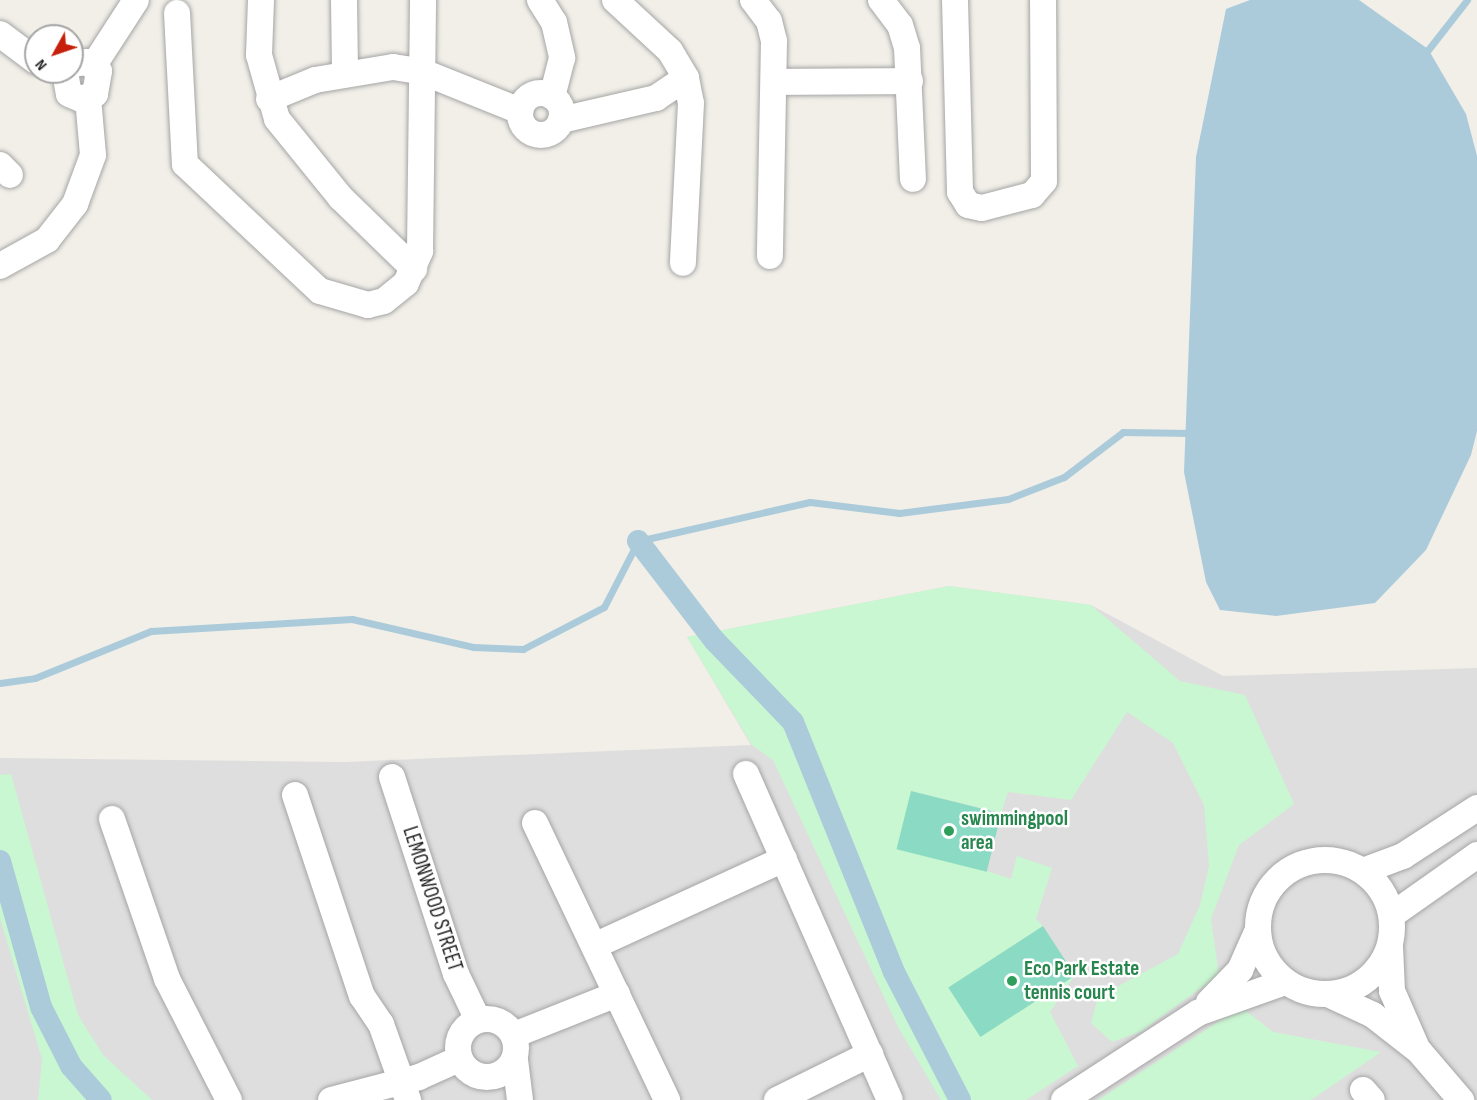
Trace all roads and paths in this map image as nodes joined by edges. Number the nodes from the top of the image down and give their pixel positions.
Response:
1 (136, 0) edge
2 (261, 0) edge
3 (344, 0) edge
4 (423, 0) edge
5 (540, 0) edge
6 (615, 0) edge
7 (753, 0) edge
8 (881, 0) edge
9 (955, 0) edge
10 (1043, 0) edge
11 (177, 13) dead end
12 (0, 34) edge
13 (24, 52) edge
14 (84, 55) edge
15 (423, 72) junction
16 (84, 73) edge
17 (345, 73) junction
18 (686, 78) junction
19 (910, 81) junction
20 (775, 82) junction
21 (269, 99) junction
22 (556, 108) junction
23 (520, 111) junction
24 (913, 179) dead end
25 (770, 256) dead end
26 (684, 263) dead end
27 (0, 266) edge
28 (414, 269) junction
29 (746, 774) dead end
30 (392, 777) dead end
31 (295, 795) dead end
32 (1477, 808) edge
33 (112, 819) dead end
34 (535, 823) dead end
35 (1477, 855) edge
36 (784, 859) junction
37 (1363, 871) junction
38 (1392, 915) junction
39 (1257, 932) junction
40 (594, 946) junction
41 (1390, 947) junction
42 (1285, 982) junction
43 (616, 994) junction
44 (1330, 995) junction
45 (1198, 1013) junction
46 (478, 1020) junction
47 (514, 1047) junction
48 (1419, 1052) junction
49 (870, 1054) junction
50 (459, 1059) junction
51 (488, 1089) edge
52 (405, 1090) edge
53 (230, 1100) edge
54 (331, 1100) edge
55 (520, 1100) edge
56 (667, 1100) edge
57 (777, 1100) edge
58 (890, 1100) edge
59 (1064, 1100) edge
60 (1461, 1100) edge

1 - 14 street
2 - 21 street
3 - 17 street
4 - 15 street
5 - 22 street
6 - 18 street
7 - 20 street
8 - 19 street
9 - 10 street
11 - 28 street
12 - 13 street
15 - 17 street
15 - 23 street
15 - 28 street
16 - 27 street
17 - 21 street
18 - 22 street
18 - 26 street
19 - 20 street
19 - 24 street
20 - 25 street
21 - 28 street
22 - 23 street
22 - 23 street
29 - 36 street
30 - 46 street, LEMONWOOD STREET
31 - 52 street
32 - 37 street
33 - 53 street
34 - 40 street
35 - 38 street
36 - 40 street
36 - 49 street
37 - 38 street
37 - 39 street
38 - 41 street
39 - 42 street
39 - 45 street
40 - 43 street
41 - 44 street
41 - 48 street
42 - 44 street
42 - 45 street
43 - 47 street
43 - 56 street
44 - 48 street
45 - 59 street
46 - 47 street
46 - 50 street
47 - 51 street
47 - 55 street
48 - 60 street
49 - 57 street
49 - 58 street
50 - 51 street
50 - 52 street
52 - 54 street

